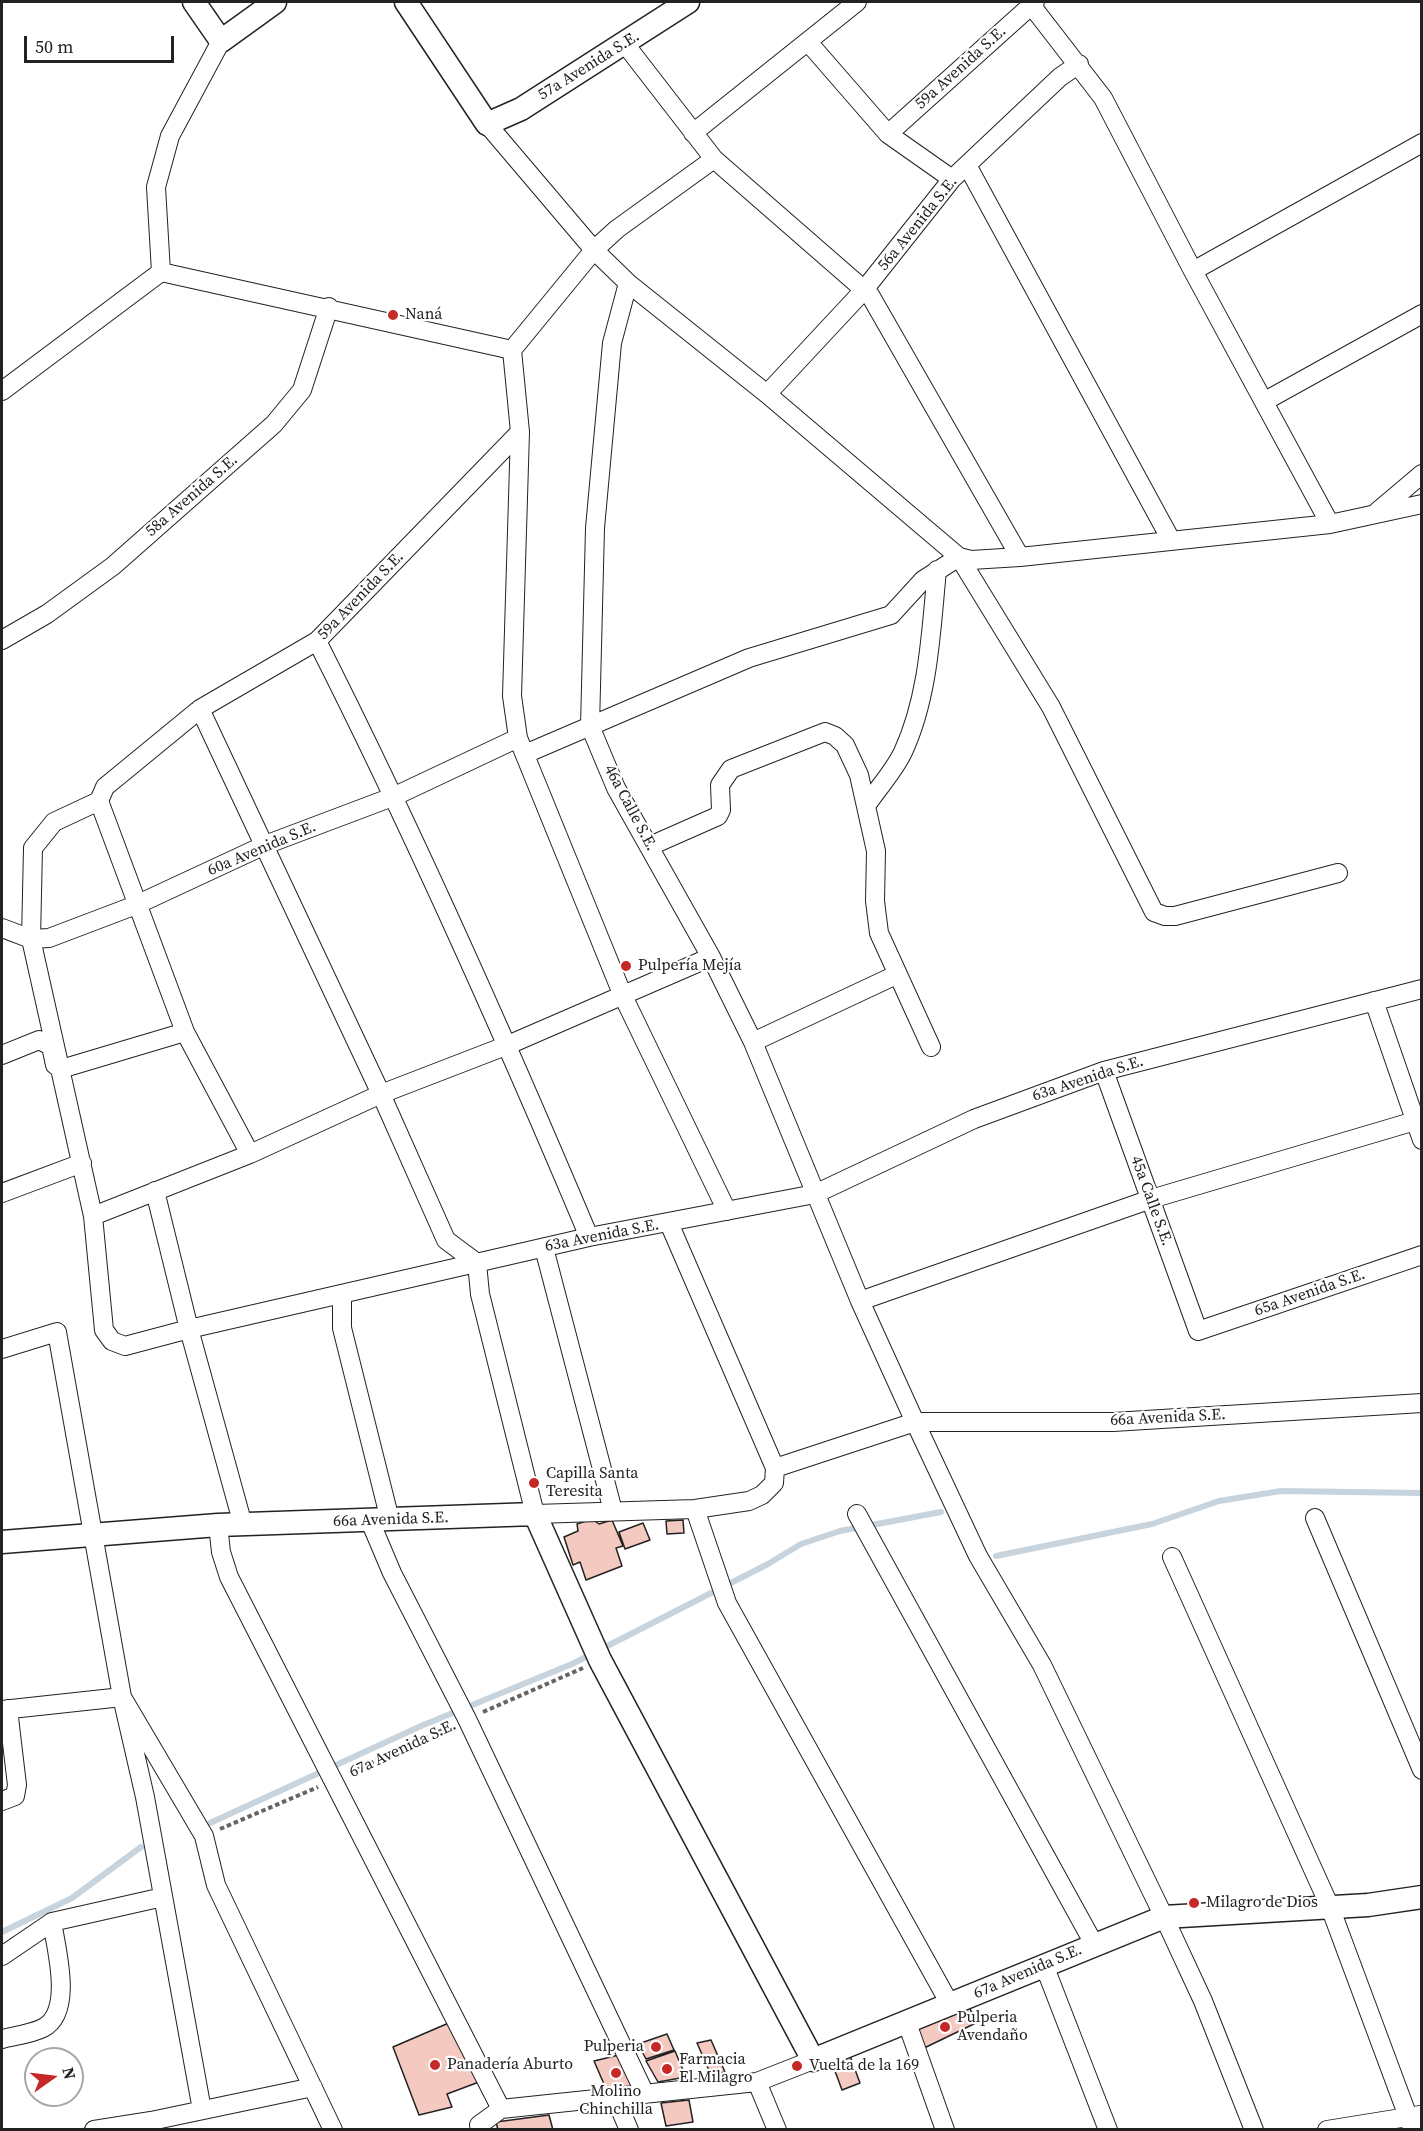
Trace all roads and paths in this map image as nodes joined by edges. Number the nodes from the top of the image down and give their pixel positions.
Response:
1 (194, 2) edge
2 (274, 2) edge
3 (406, 2) edge
4 (688, 2) edge
5 (857, 2) edge
6 (1033, 3) edge
7 (221, 41) junction
8 (808, 42) junction
9 (625, 44) junction
10 (1079, 64) junction
11 (487, 124) junction
12 (693, 133) junction
13 (888, 134) junction
14 (1422, 143) edge
15 (714, 159) junction
16 (967, 165) junction
17 (952, 179) junction
18 (594, 250) junction
19 (1193, 271) junction
20 (160, 272) junction
21 (628, 283) junction
22 (864, 290) junction
23 (329, 308) junction
24 (1422, 314) edge
25 (512, 350) junction
26 (2, 390) edge
27 (767, 394) junction
28 (1264, 400) junction
29 (520, 432) junction
30 (1422, 474) edge
31 (1422, 504) edge
32 (1376, 513) junction
33 (1330, 524) junction
34 (1171, 540) junction
35 (959, 557) junction
36 (1020, 557) junction
37 (937, 570) junction
38 (2, 640) edge
39 (317, 641) junction
40 (200, 709) junction
41 (590, 726) junction
42 (522, 746) junction
43 (395, 796) junction
44 (99, 801) junction
45 (866, 806) junction
46 (266, 845) junction
47 (650, 846) junction
48 (1338, 873) dead end
49 (136, 905) junction
50 (2, 927) edge
51 (31, 939) junction
52 (711, 957) junction
53 (896, 975) junction
54 (1422, 989) edge
55 (623, 996) junction
56 (1374, 1001) junction
57 (186, 1032) junction
58 (753, 1041) junction
59 (508, 1045) junction
60 (931, 1047) dead end
61 (2, 1055) edge
62 (61, 1069) junction
63 (1104, 1071) junction
64 (381, 1094) junction
65 (1415, 1121) junction
66 (1422, 1140) edge
67 (250, 1154) junction
68 (82, 1163) junction
69 (155, 1191) junction
70 (2, 1193) edge
71 (815, 1194) junction
72 (1150, 1199) junction
73 (727, 1211) junction
74 (93, 1216) junction
75 (669, 1222) junction
76 (590, 1237) junction
77 (544, 1248) junction
78 (1422, 1255) edge
79 (477, 1263) junction
80 (342, 1295) junction
81 (860, 1301) junction
82 (189, 1329) junction
83 (1198, 1331) joint
84 (2, 1349) edge
85 (1422, 1403) edge
86 (915, 1422) junction
87 (775, 1475) junction
88 (695, 1509) junction
89 (614, 1511) junction
90 (535, 1514) junction
91 (857, 1514) dead end
92 (1315, 1518) dead end
93 (380, 1520) junction
94 (243, 1525) junction
95 (218, 1526) junction
96 (94, 1535) junction
97 (2, 1542) edge
98 (1172, 1557) dead end
99 (600, 1660) junction
100 (122, 1697) junction
101 (5, 1710) edge
102 (467, 1719) junction
103 (1422, 1770) edge
104 (334, 1780) junction
105 (8, 1798) edge
106 (204, 1836) junction
107 (163, 1897) junction
108 (1422, 1897) edge
109 (1330, 1907) junction
110 (1164, 1917) junction
111 (52, 1922) junction
112 (1094, 1944) junction
113 (2, 1956) edge
114 (1044, 1965) junction
115 (951, 2006) junction
116 (907, 2023) junction
117 (2, 2039) edge
118 (813, 2060) junction
119 (758, 2082) junction
120 (313, 2087) junction
121 (645, 2094) junction
122 (615, 2097) junction
123 (501, 2109) junction
124 (202, 2110) junction
125 (1415, 2120) edge
126 (153, 2125) edge
127 (94, 2130) edge
128 (333, 2130) edge
129 (481, 2130) edge
130 (629, 2130) edge
131 (777, 2130) edge
132 (945, 2130) edge
133 (1107, 2130) edge
134 (1254, 2130) edge
135 (1327, 2130) edge

1 - 7 street
2 - 7 street
3 - 11 street
4 - 9 street, 57a Avenida S.E.
5 - 8 street
6 - 10 street
6 - 13 street, 59a Avenida S.E.
7 - 20 street
8 - 12 street
8 - 13 street
9 - 11 street, 57a Avenida S.E.
9 - 12 street
10 - 16 street, 56a Avenida S.E.
10 - 19 street
11 - 18 street
12 - 15 street
13 - 17 street
14 - 19 street
15 - 18 street
15 - 22 street
16 - 17 street, 56a Avenida S.E.
16 - 34 street
17 - 22 street, 56a Avenida S.E.
18 - 21 street
18 - 25 street
19 - 28 street
20 - 23 street
20 - 26 street
21 - 27 street
21 - 41 street, 46a Calle S.E.
22 - 27 street, 56a Avenida S.E.
22 - 36 street
23 - 25 street
23 - 38 street, 58a Avenida S.E.
24 - 28 street
25 - 29 street
27 - 35 street
28 - 33 street
29 - 39 street, 59a Avenida S.E.
29 - 42 street
30 - 32 street
31 - 32 street
32 - 33 street
33 - 34 street
34 - 36 street
35 - 36 street
35 - 37 street, 60a Avenida S.E.
35 - 48 street
37 - 41 street, 60a Avenida S.E.
37 - 45 street
39 - 40 street, 59a Avenida S.E.
39 - 43 street
40 - 44 street, 59a Avenida S.E.
40 - 46 street
41 - 42 street, 60a Avenida S.E.
41 - 47 street, 46a Calle S.E.
42 - 43 street, 60a Avenida S.E.
42 - 55 street
43 - 46 street, 60a Avenida S.E.
43 - 59 street
44 - 49 street
44 - 51 street
45 - 47 street
45 - 53 street
46 - 49 street, 60a Avenida S.E.
46 - 64 street
47 - 52 street, 46a Calle S.E.
49 - 51 street, 60a Avenida S.E.
49 - 57 street
50 - 51 street
51 - 62 street
52 - 55 street
52 - 58 street, 46a Calle S.E.
53 - 58 street
53 - 60 street
54 - 56 street, 63a Avenida S.E.
55 - 59 street
55 - 73 street
56 - 63 street, 63a Avenida S.E.
56 - 65 street
57 - 62 street
57 - 67 street
58 - 71 street, 46a Calle S.E.
59 - 64 street
59 - 76 street
61 - 62 street
62 - 68 street, 63a Avenida S.E.
63 - 71 street, 63a Avenida S.E.
63 - 72 street, 45a Calle S.E.
64 - 67 street
64 - 79 street
65 - 66 street
65 - 72 street
67 - 69 street
68 - 70 street
68 - 74 street, 63a Avenida S.E.
69 - 74 street
69 - 82 street
71 - 73 street, 63a Avenida S.E.
71 - 81 street, 46a Calle S.E.
72 - 81 street
72 - 83 street, 45a Calle S.E.
73 - 75 street, 63a Avenida S.E.
74 - 82 street, 63a Avenida S.E.
75 - 76 street, 63a Avenida S.E.
75 - 87 street
76 - 77 street, 63a Avenida S.E.
77 - 79 street, 63a Avenida S.E.
77 - 89 street
78 - 83 street, 65a Avenida S.E.
79 - 80 street, 63a Avenida S.E.
79 - 90 street
80 - 82 street, 63a Avenida S.E.
80 - 93 street
81 - 86 street, 46a Calle S.E.
82 - 94 street
84 - 96 street
85 - 86 street, 66a Avenida S.E.
86 - 87 street, 66a Avenida S.E.
86 - 110 street, 46a Calle S.E.
87 - 88 street, 66a Avenida S.E.
88 - 89 street, 66a Avenida S.E.
88 - 115 street
89 - 90 street, 66a Avenida S.E.
90 - 93 street, 66a Avenida S.E.
90 - 99 street
91 - 112 street
92 - 103 street
93 - 94 street, 66a Avenida S.E.
93 - 102 street
94 - 95 street, 66a Avenida S.E.
95 - 96 street, 66a Avenida S.E.
95 - 104 street
96 - 97 street, 66a Avenida S.E.
96 - 100 street
98 - 109 street
99 - 102 path, 67a Avenida S.E.
99 - 118 street
100 - 101 street
100 - 106 street
100 - 107 street
101 - 105 street
102 - 104 path, 67a Avenida S.E.
102 - 121 street
104 - 106 path, 67a Avenida S.E.
104 - 123 street
106 - 120 street
107 - 111 street
107 - 124 street
108 - 109 street, 67a Avenida S.E.
109 - 110 street, 67a Avenida S.E.
109 - 125 street
110 - 112 street, 67a Avenida S.E.
110 - 134 street, 46a Calle S.E.
111 - 113 street
111 - 117 street
112 - 114 street, 67a Avenida S.E.
114 - 115 street, 67a Avenida S.E.
114 - 133 street
115 - 116 street, 67a Avenida S.E.
116 - 118 street, 67a Avenida S.E.
116 - 132 street
118 - 119 street, 67a Avenida S.E.
119 - 121 street, 67a Avenida S.E.
119 - 131 street
120 - 124 street
120 - 128 street
121 - 122 street, 67a Avenida S.E.
122 - 123 street, 67a Avenida S.E.
122 - 130 street
123 - 129 street
124 - 126 street
125 - 135 street
126 - 127 street

